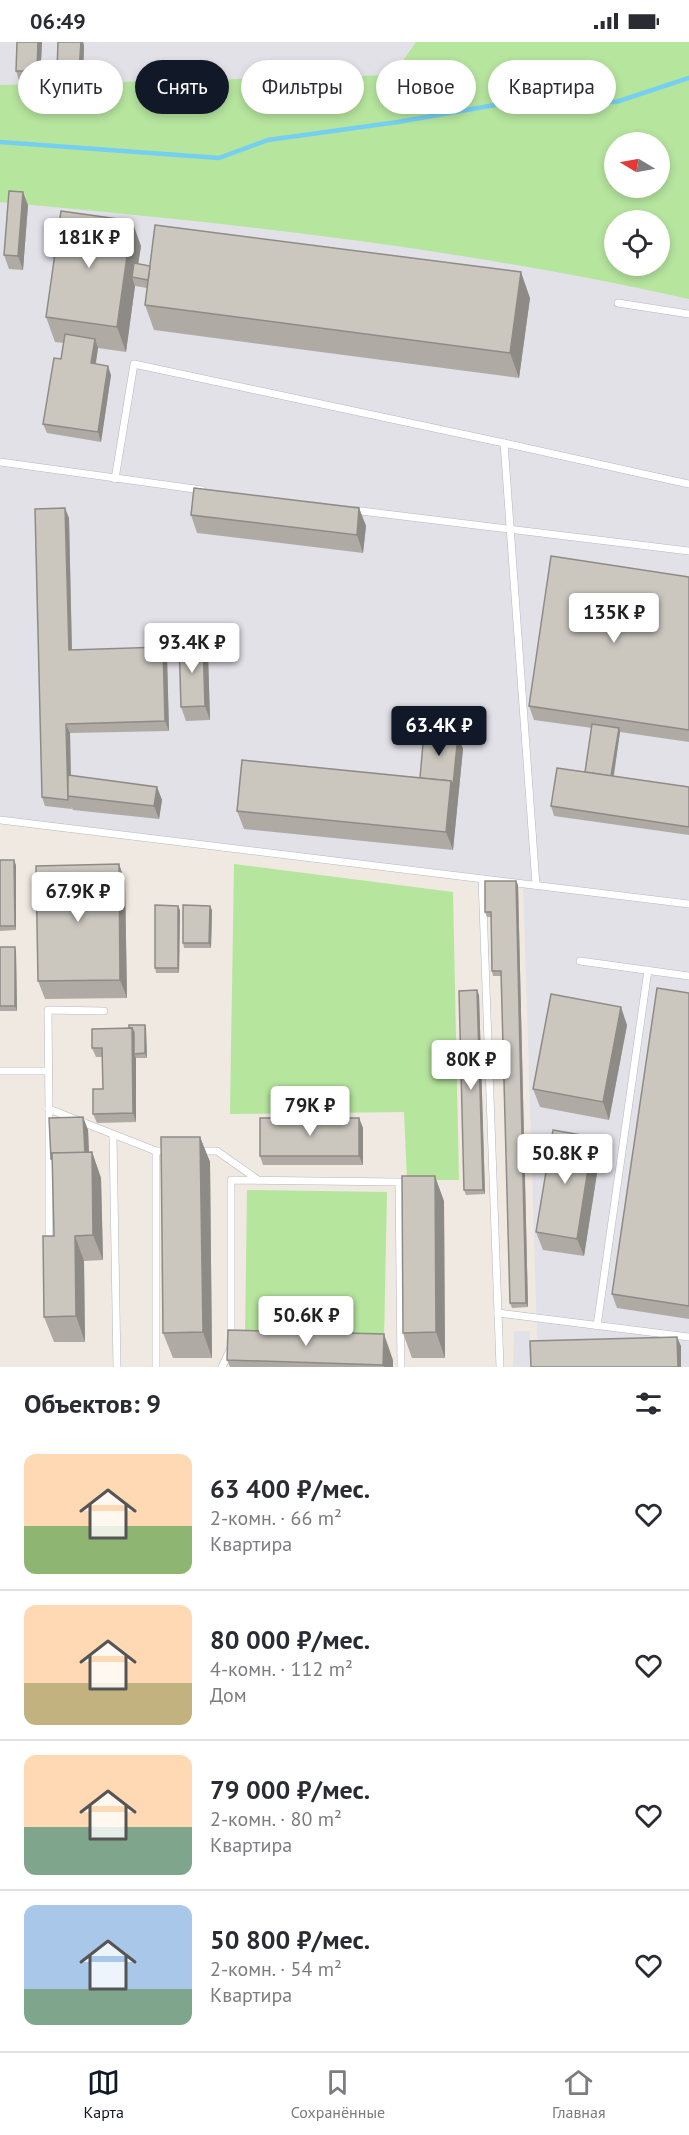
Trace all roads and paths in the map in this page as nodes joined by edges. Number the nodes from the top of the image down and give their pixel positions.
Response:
1 (618, 303) dead end
2 (689, 314) edge
3 (504, 443) junction
4 (0, 462) edge
5 (115, 479) junction
6 (689, 484) edge
7 (210, 491) edge
8 (340, 509) edge
9 (509, 531) junction
10 (689, 551) edge
11 (0, 820) edge
12 (482, 879) junction
13 (536, 885) junction
14 (689, 904) edge
15 (580, 961) dead end
16 (648, 970) junction
17 (689, 976) edge
18 (104, 1011) dead end
19 (0, 1071) edge
20 (48, 1071) junction
21 (49, 1109) junction
22 (113, 1136) junction
23 (156, 1151) junction
24 (176, 1151) edge
25 (186, 1151) edge
26 (258, 1180) junction
27 (49, 1257) edge
28 (498, 1313) junction
29 (597, 1326) junction
30 (689, 1337) edge
31 (232, 1347) junction
32 (243, 1347) edge
33 (390, 1349) dead end
34 (401, 1349) junction
35 (117, 1367) edge
36 (156, 1367) edge
37 (222, 1367) edge
38 (401, 1367) edge
39 (500, 1367) edge

1 - 2 lane
3 - 5 lane
3 - 6 lane
3 - 9 lane
4 - 5 lane
5 - 7 lane
8 - 9 lane
9 - 10 lane
9 - 13 lane
11 - 12 lane
12 - 13 lane
12 - 28 lane
13 - 14 lane
15 - 16 lane
16 - 17 lane
16 - 29 lane
18 - 20 lane
19 - 20 lane
20 - 21 lane
21 - 22 lane
21 - 27 lane
22 - 23 lane
22 - 35 lane
23 - 24 lane
23 - 36 lane
25 - 26 lane
26 - 31 lane
26 - 34 lane
28 - 29 lane
28 - 39 lane
29 - 30 lane
31 - 32 lane
31 - 37 lane
33 - 34 lane
34 - 38 lane

